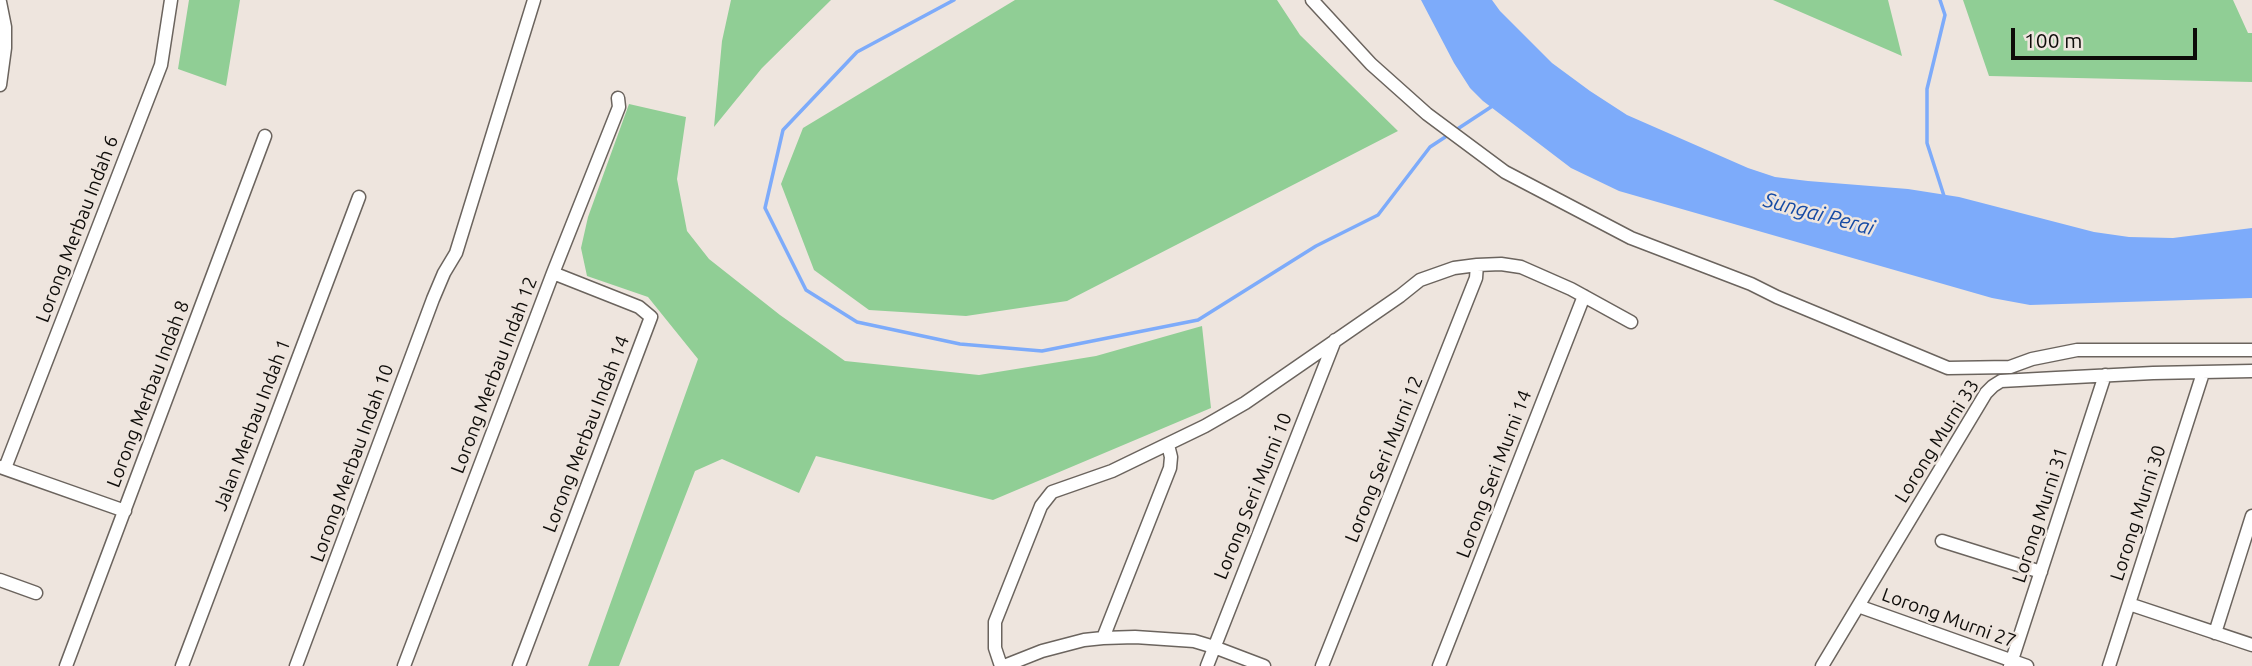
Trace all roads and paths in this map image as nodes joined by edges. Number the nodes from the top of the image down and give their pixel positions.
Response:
1 (171, 0) edge
2 (534, 0) edge
3 (1312, 0) edge
4 (0, 2) edge
5 (0, 85) edge
6 (618, 98) dead end
7 (265, 136) dead end
8 (359, 197) dead end
9 (1477, 265) junction
10 (553, 273) junction
11 (1584, 296) junction
12 (1631, 321) dead end
13 (1335, 340) junction
14 (2252, 350) edge
15 (2252, 371) edge
16 (2203, 373) junction
17 (2105, 375) junction
18 (1168, 445) junction
19 (2, 468) edge
20 (125, 511) junction
21 (2252, 516) edge
22 (1942, 541) dead end
23 (2041, 572) junction
24 (0, 580) edge
25 (36, 593) dead end
26 (2129, 604) junction
27 (1858, 606) junction
28 (2214, 633) junction
29 (1103, 638) junction
30 (2252, 645) edge
31 (1214, 647) junction
32 (2011, 664) edge
33 (66, 666) edge
34 (182, 666) edge
35 (296, 666) edge
36 (404, 666) edge
37 (519, 666) edge
38 (1002, 666) edge
39 (1207, 666) edge
40 (1264, 666) edge
41 (1322, 666) edge
42 (1438, 666) edge
43 (1822, 666) edge
44 (2027, 666) edge
45 (2109, 666) edge

1 - 19 street, Lorong Merbau Indah 6
2 - 35 street, Lorong Merbau Indah 10
3 - 14 street
4 - 5 street
6 - 10 street, Lorong Merbau Indah 12
7 - 20 street, Lorong Merbau Indah 8
8 - 34 street, Jalan Merbau Indah 1
9 - 11 street
9 - 13 street
9 - 41 street, Lorong Seri Murni 12
10 - 36 street, Lorong Merbau Indah 12
10 - 37 street, Lorong Merbau Indah 14
11 - 12 street
11 - 42 street, Lorong Seri Murni 14
13 - 18 street
13 - 31 street, Lorong Seri Murni 10
15 - 16 street, Lorong Murni 33
16 - 17 street, Lorong Murni 33
16 - 26 street, Lorong Murni 30
17 - 23 street, Lorong Murni 31
17 - 27 street, Lorong Murni 33
18 - 29 street
18 - 38 street
19 - 20 street
20 - 33 street, Lorong Merbau Indah 8
21 - 28 street
22 - 23 street
23 - 32 street, Lorong Murni 31
24 - 25 street
26 - 28 street
26 - 45 street, Lorong Murni 30
27 - 32 street, Lorong Murni 27
27 - 43 street, Lorong Murni 33
28 - 30 street
29 - 31 street
29 - 38 street
31 - 39 street, Lorong Seri Murni 10
31 - 40 street
32 - 44 street, Lorong Murni 27

